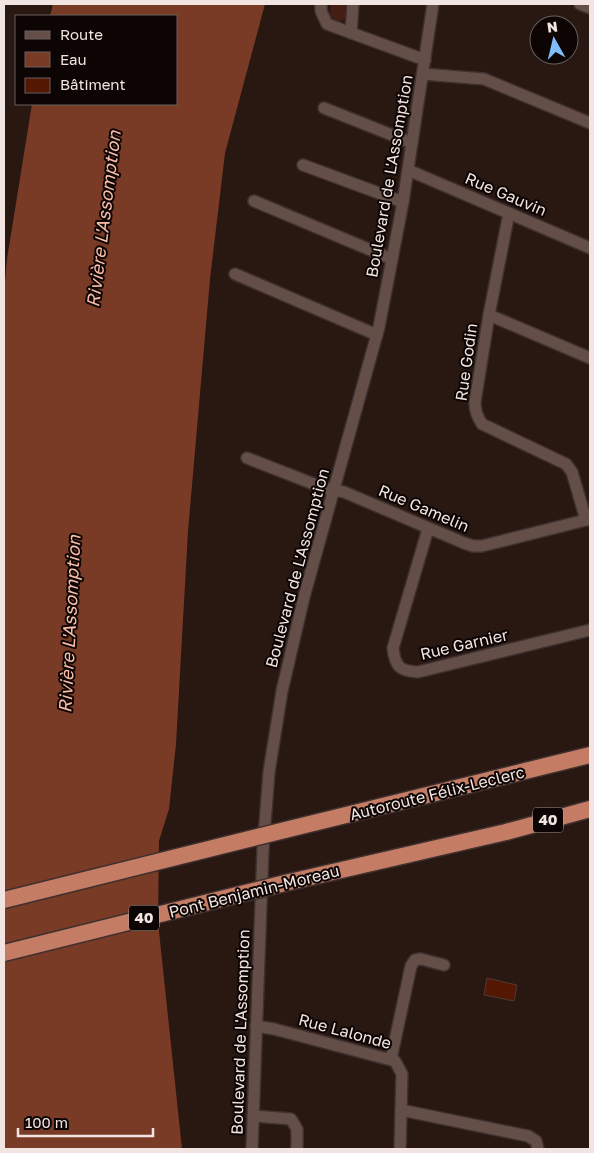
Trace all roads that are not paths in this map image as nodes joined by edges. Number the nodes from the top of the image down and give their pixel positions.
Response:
1 (321, 4) edge
2 (353, 4) edge
3 (433, 4) edge
4 (580, 4) edge
5 (590, 8) edge
6 (351, 33) junction
7 (425, 60) junction
8 (423, 74) junction
9 (324, 108) dead end
10 (590, 123) edge
11 (412, 143) junction
12 (303, 165) dead end
13 (408, 170) junction
14 (254, 201) dead end
15 (403, 202) junction
16 (509, 213) junction
17 (590, 248) edge
18 (392, 259) junction
19 (235, 274) dead end
20 (489, 315) junction
21 (377, 335) junction
22 (590, 358) edge
23 (247, 458) dead end
24 (334, 490) junction
25 (588, 520) edge
26 (428, 529) junction
27 (590, 630) edge
28 (590, 754) edge
29 (590, 809) edge
30 (590, 815) edge
31 (506, 832) junction
32 (4, 900) edge
33 (4, 953) edge
34 (444, 965) dead end
35 (256, 1026) junction
36 (391, 1059) junction
37 (401, 1110) junction
38 (253, 1116) junction
39 (252, 1149) edge
40 (297, 1149) edge
41 (400, 1149) edge
42 (538, 1149) edge

1 - 6 street
2 - 6 street
3 - 7 street, Boulevard de L'Assomption
4 - 5 street
6 - 7 street
7 - 8 street, Boulevard de L'Assomption
8 - 10 street
8 - 11 street, Boulevard de L'Assomption
9 - 11 street
11 - 13 street, Boulevard de L'Assomption
12 - 15 street
13 - 15 street, Boulevard de L'Assomption
13 - 16 street, Rue Gauvin
14 - 18 street
15 - 18 street, Boulevard de L'Assomption
16 - 17 street, Rue Gauvin
16 - 20 street, Rue Godin
18 - 21 street, Boulevard de L'Assomption
19 - 21 street
20 - 22 street
20 - 25 street, Rue Godin
21 - 24 street, Boulevard de L'Assomption
23 - 24 street, Rue Gamelin
24 - 26 street, Rue Gamelin
24 - 35 street, Boulevard de L'Assomption
25 - 26 street, Rue Gamelin
26 - 27 street, Rue Garnier
28 - 32 highway, Autoroute Félix-Leclerc, bridge
29 - 31 highway, 40
30 - 31 highway
31 - 33 highway, Pont Benjamin-Moreau / 40, bridge
34 - 36 street
35 - 36 street, Rue Lalonde
35 - 38 street, Boulevard de L'Assomption
36 - 37 street, Rue Lalonde
37 - 41 street, Rue Lalonde
37 - 42 street
38 - 39 street, Boulevard de L'Assomption
38 - 40 street

